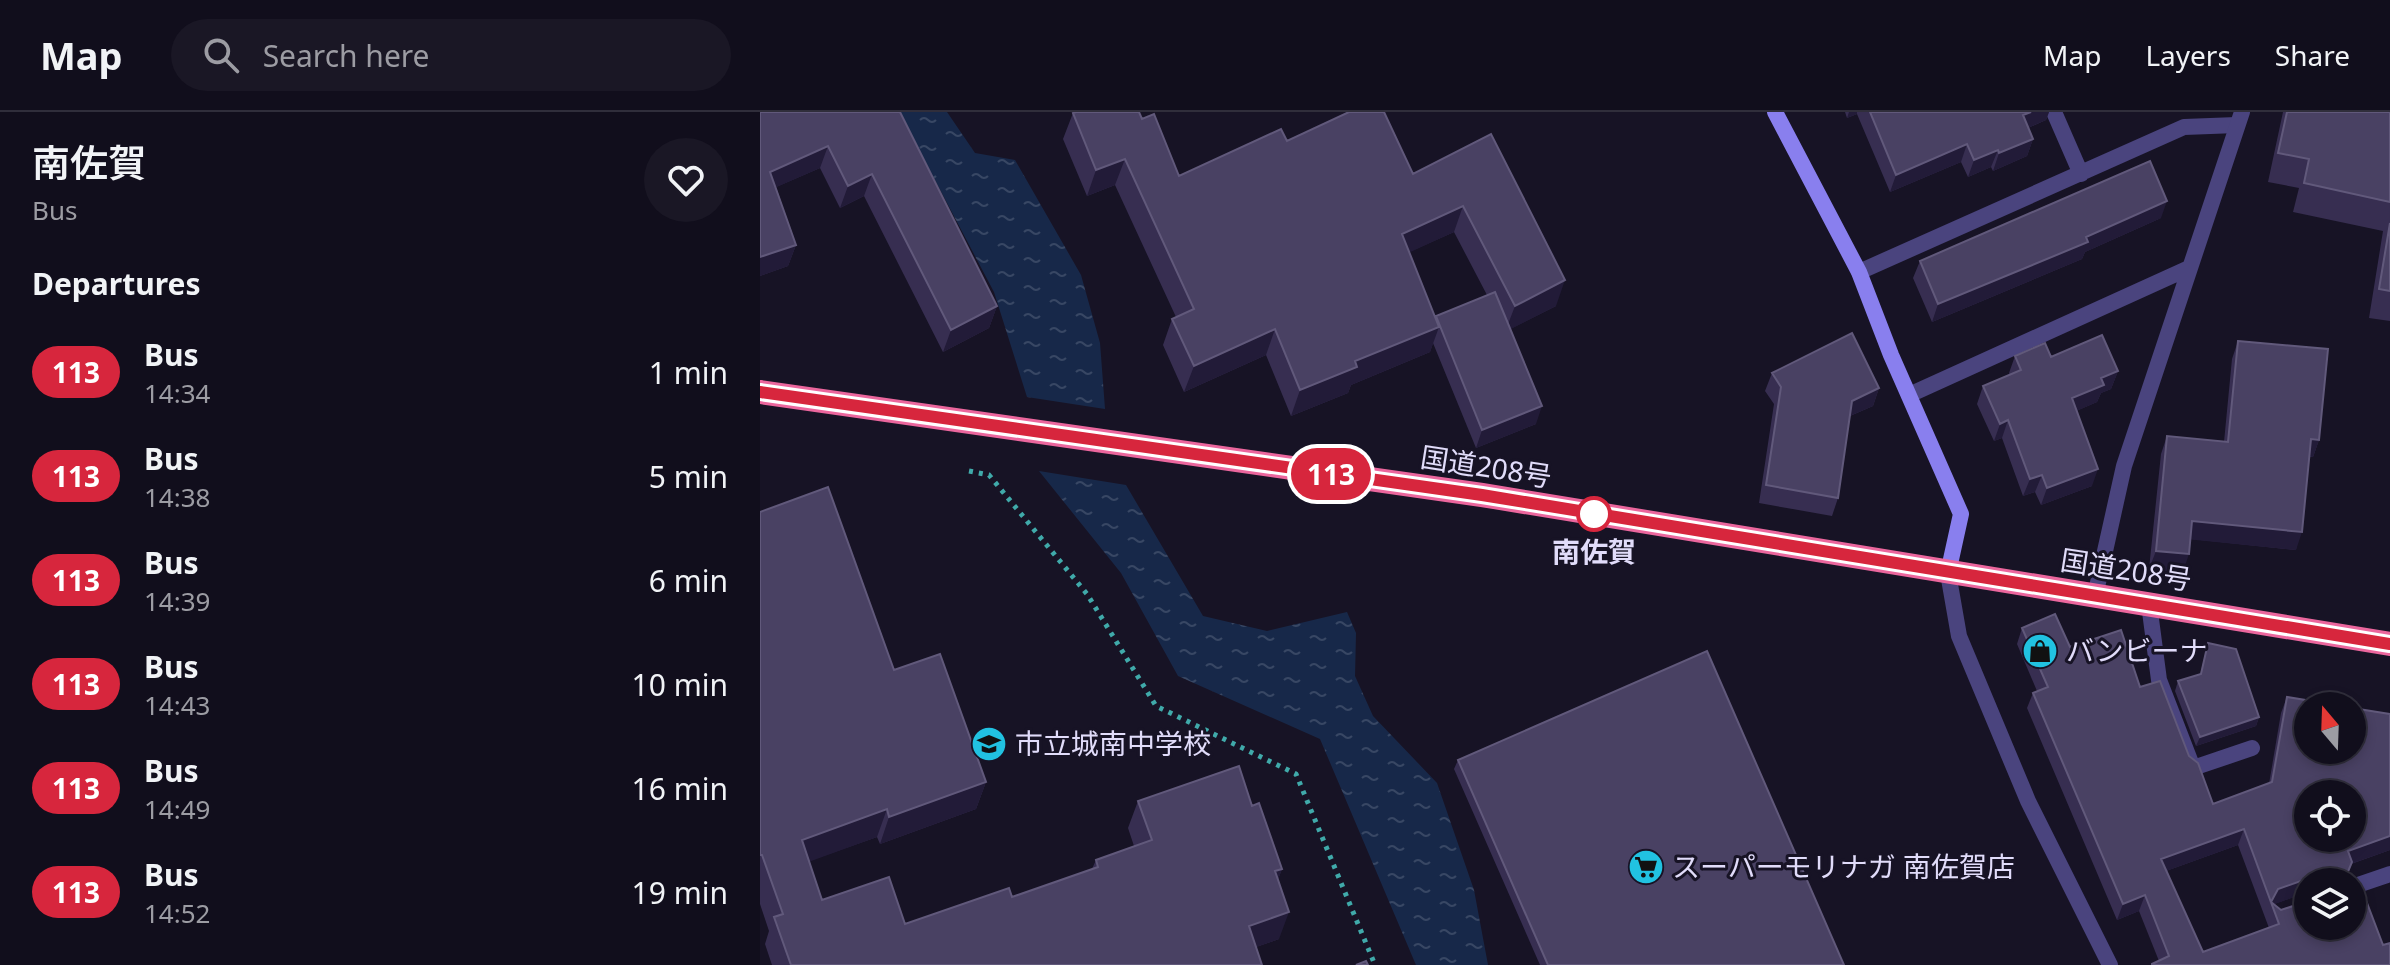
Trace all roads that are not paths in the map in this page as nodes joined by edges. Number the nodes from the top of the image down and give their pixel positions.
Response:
1 (1775, 112) edge
2 (2054, 112) edge
3 (2240, 118) edge
4 (2081, 174) junction
5 (2189, 268) junction
6 (1859, 272) junction
7 (760, 392) edge
8 (1909, 395) junction
9 (1948, 573) junction
10 (2095, 596) junction
11 (2149, 604) junction
12 (2390, 644) edge
13 (2252, 748) dead end
14 (2390, 874) edge
15 (2366, 882) edge
16 (2110, 965) edge

1 - 6 street
2 - 4 street
3 - 4 street
3 - 5 street
4 - 6 street
5 - 8 street
5 - 10 street
6 - 8 street
7 - 9 highway, 国道208号
8 - 9 street
9 - 10 highway, 国道208号
9 - 16 street
10 - 11 highway, 国道208号
11 - 12 highway, 国道208号
11 - 13 street
14 - 15 street

